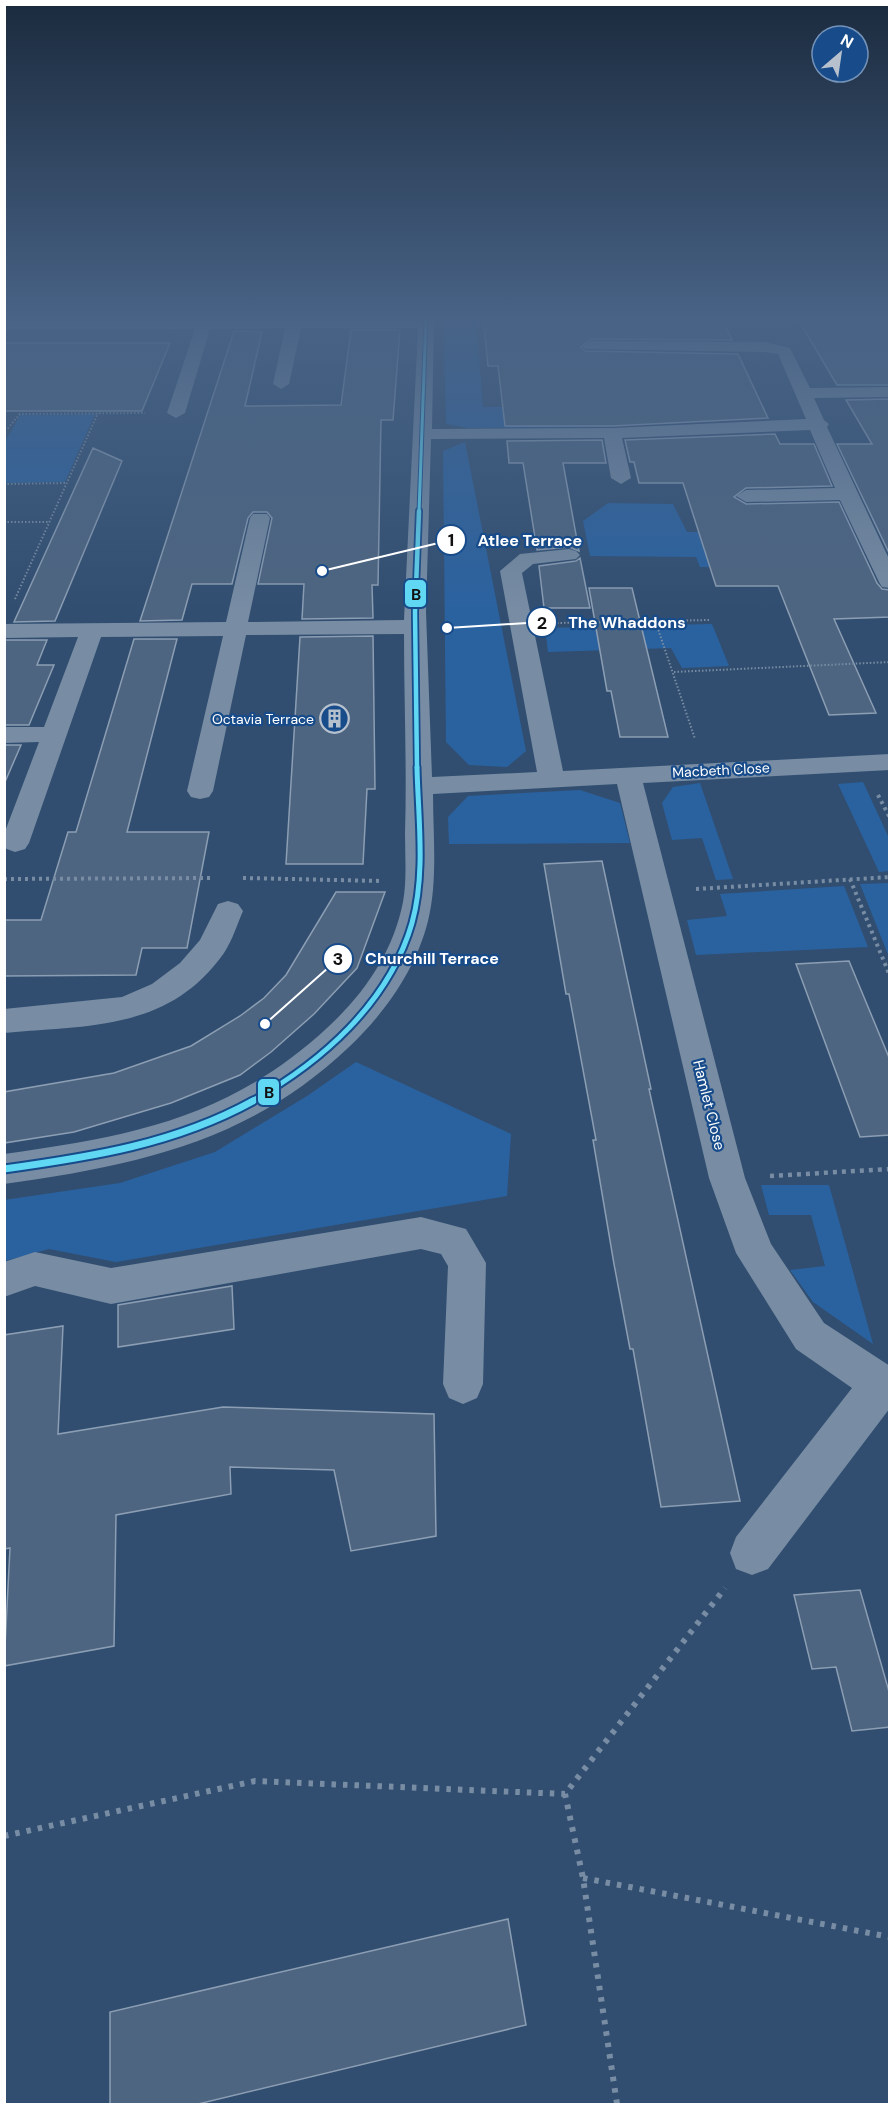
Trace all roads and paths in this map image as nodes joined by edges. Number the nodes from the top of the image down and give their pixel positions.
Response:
1 (20, 414) edge
2 (97, 414) edge
3 (424, 414) edge
4 (815, 414) edge
5 (820, 424) junction
6 (6, 428) edge
7 (612, 433) junction
8 (4, 434) edge
9 (423, 434) junction
10 (621, 478) dead end
11 (67, 483) junction
12 (4, 484) edge
13 (847, 494) junction
14 (746, 495) dead end
15 (260, 518) dead end
16 (4, 522) edge
17 (50, 522) junction
18 (569, 555) dead end
19 (883, 558) edge
20 (890, 582) edge
21 (14, 603) dead end
22 (655, 620) junction
23 (709, 620) dead end
24 (520, 624) junction
25 (415, 627) junction
26 (236, 628) junction
27 (4, 631) edge
28 (91, 632) junction
29 (890, 662) edge
30 (674, 672) junction
31 (54, 734) junction
32 (4, 735) edge
33 (890, 762) edge
34 (704, 771) junction
35 (628, 774) junction
36 (552, 781) junction
37 (420, 786) junction
38 (200, 791) dead end
39 (15, 843) dead end
40 (890, 877) edge
41 (850, 879) junction
42 (657, 891) junction
43 (228, 911) dead end
44 (890, 976) edge
45 (4, 1021) edge
46 (4, 1169) edge
47 (890, 1169) edge
48 (727, 1178) junction
49 (4, 1280) edge
50 (464, 1384) dead end
51 (885, 1386) edge
52 (752, 1553) joint
53 (565, 1794) junction
54 (4, 1836) edge
55 (583, 1878) junction
56 (890, 1937) edge
57 (617, 2104) edge

1 - 6 path
2 - 11 path
3 - 9 street
4 - 5 street
5 - 7 street
5 - 13 street
6 - 8 path
7 - 9 street
7 - 10 street
9 - 25 street
11 - 12 path
11 - 17 path
13 - 14 street
13 - 19 street
15 - 26 street
16 - 17 path
17 - 21 path
18 - 24 street
19 - 20 street
22 - 23 path
22 - 24 path
22 - 30 path
24 - 36 street
25 - 26 street
25 - 37 street
26 - 28 street
26 - 38 street
27 - 28 street
28 - 31 street
29 - 30 path
30 - 34 path
31 - 32 street
31 - 39 street
33 - 34 street, Macbeth Close
34 - 35 street, Macbeth Close
35 - 36 street, Macbeth Close
35 - 42 street, Hamlet Close
36 - 37 street, Macbeth Close
37 - 46 street
40 - 41 path
41 - 42 path
41 - 44 path
42 - 48 street, Hamlet Close
43 - 45 street
47 - 48 path
48 - 51 street, Hamlet Close
49 - 50 street
51 - 52 street, Hamlet Close
52 - 53 path
53 - 54 path
53 - 55 path
55 - 56 path
55 - 57 path

